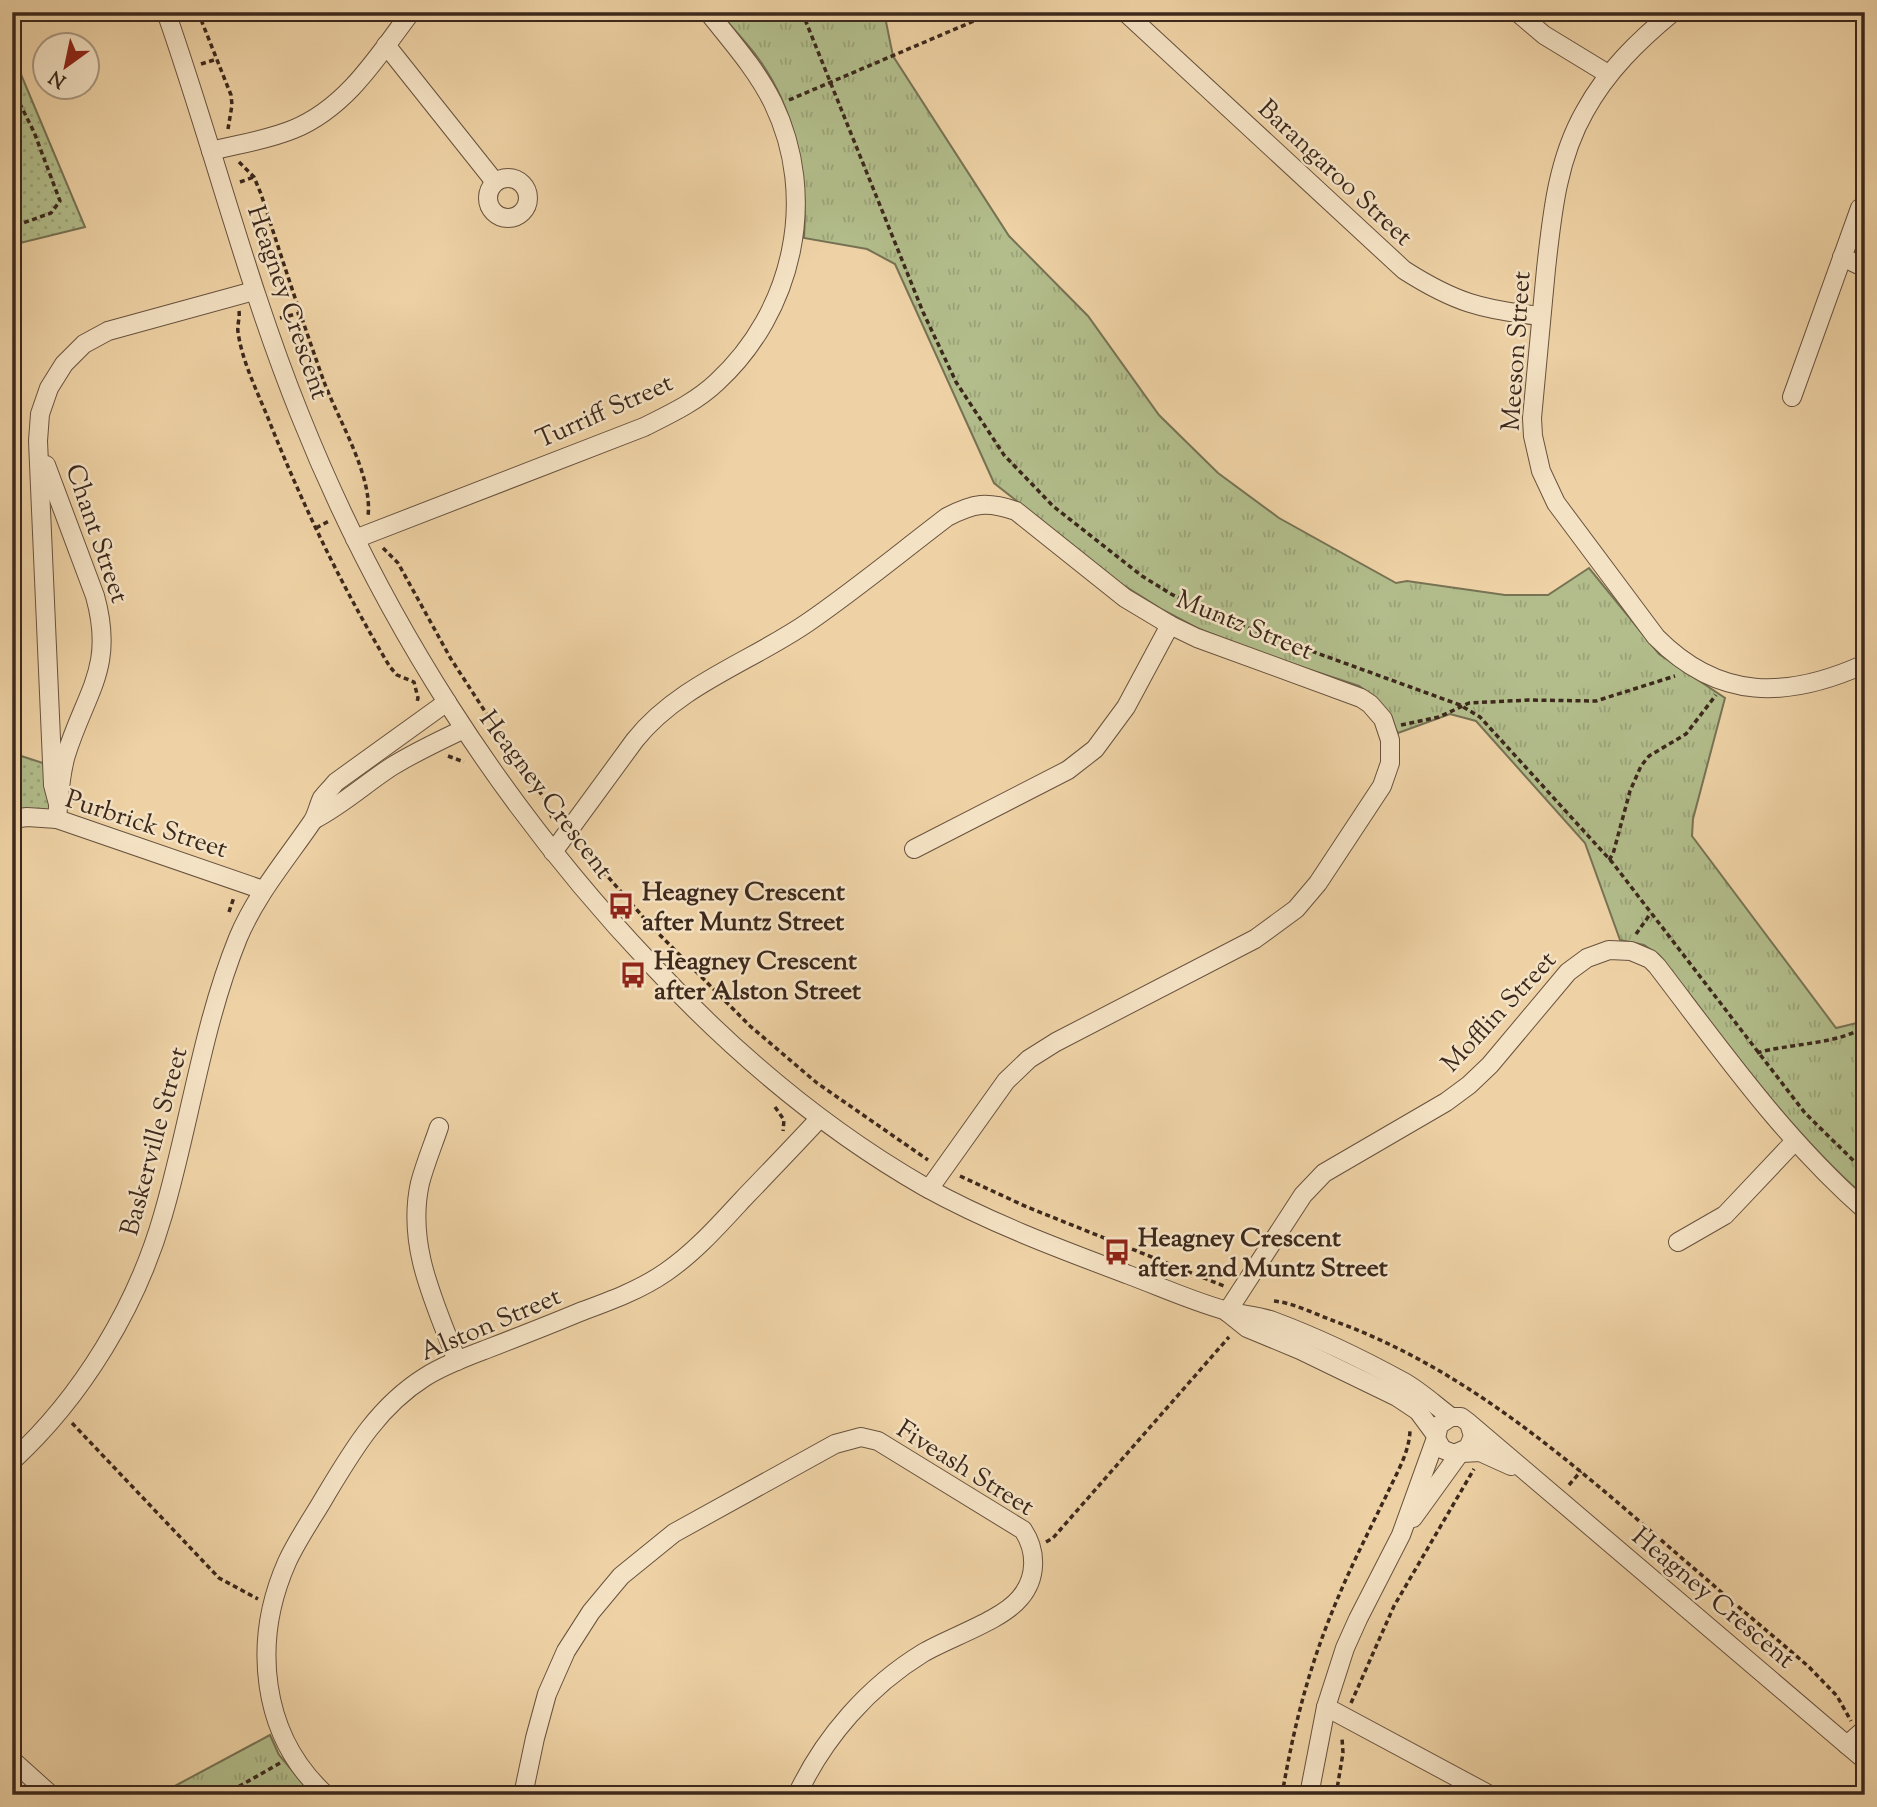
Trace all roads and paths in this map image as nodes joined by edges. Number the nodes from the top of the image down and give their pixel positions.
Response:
1 (166, 12) edge
2 (198, 12) edge
3 (411, 12) edge
4 (708, 12) edge
5 (802, 12) edge
6 (995, 12) edge
7 (1125, 12) edge
8 (1517, 12) edge
9 (1673, 12) edge
10 (386, 45) junction
11 (1608, 74) junction
12 (830, 82) junction
13 (12, 88) edge
14 (775, 106) junction
15 (232, 146) junction
16 (211, 151) junction
17 (495, 182) dead end
18 (1860, 208) dead end
19 (12, 227) edge
20 (1842, 257) junction
21 (1865, 268) edge
22 (245, 294) junction
23 (1541, 316) junction
24 (1792, 397) dead end
25 (38, 441) junction
26 (374, 531) junction
27 (355, 539) junction
28 (1170, 625) junction
29 (1865, 664) edge
30 (1690, 666) junction
31 (1726, 682) junction
32 (447, 702) junction
33 (1460, 705) junction
34 (415, 707) dead end
35 (464, 729) junction
36 (1387, 730) junction
37 (58, 812) junction
38 (12, 819) edge
39 (314, 819) junction
40 (565, 835) junction
41 (914, 849) dead end
42 (553, 852) junction
43 (1609, 860) junction
44 (242, 882) junction
45 (263, 890) junction
46 (1651, 913) junction
47 (229, 917) dead end
48 (1631, 951) junction
49 (1865, 1025) edge
50 (1757, 1053) junction
51 (819, 1119) junction
52 (784, 1120) dead end
53 (439, 1127) dead end
54 (804, 1134) junction
55 (1795, 1141) junction
56 (943, 1169) junction
57 (1865, 1172) edge
58 (929, 1189) junction
59 (1865, 1210) edge
60 (1678, 1242) dead end
61 (1240, 1294) junction
62 (1268, 1301) dead end
63 (1227, 1311) junction
64 (1233, 1333) dead end
65 (457, 1361) junction
66 (1401, 1390) junction
67 (58, 1410) junction
68 (1451, 1416) junction
69 (1410, 1422) dead end
70 (1469, 1423) junction
71 (1436, 1436) junction
72 (1461, 1453) junction
73 (12, 1461) edge
74 (1482, 1466) dead end
75 (1530, 1475) junction
76 (1401, 1535) junction
77 (1033, 1550) junction
78 (273, 1604) junction
79 (1326, 1707) junction
80 (1346, 1718) junction
81 (1863, 1731) edge
82 (1847, 1745) junction
83 (293, 1756) junction
84 (12, 1760) edge
85 (1865, 1760) edge
86 (51, 1795) edge
87 (224, 1795) edge
88 (326, 1795) edge
89 (523, 1795) edge
90 (797, 1795) edge
91 (1282, 1795) edge
92 (1309, 1795) edge
93 (1336, 1795) edge
94 (1490, 1795) edge

1 - 16 street, Heagney Crescent
2 - 15 path
3 - 10 street
4 - 14 street, Turriff Street
5 - 12 path
6 - 12 path
7 - 23 street, Barangaroo Street
8 - 11 street
9 - 11 street, Meeson Street
10 - 15 street
10 - 17 street
11 - 23 street, Meeson Street
12 - 14 path
12 - 33 path
13 - 19 path
14 - 26 street, Turriff Street
15 - 16 street
15 - 26 path
16 - 22 street, Heagney Crescent
18 - 20 street
20 - 21 street
20 - 24 street
22 - 25 street, Chant Street
22 - 27 street, Heagney Crescent
22 - 34 path
23 - 30 street, Meeson Street
25 - 37 street, Chant Street
25 - 37 street, Chant Street
26 - 27 street, Turriff Street
26 - 40 path
27 - 32 street, Heagney Crescent
28 - 36 street, Muntz Street
28 - 40 street, Muntz Street
28 - 41 street
29 - 31 street, Meeson Street
30 - 31 street, Meeson Street
30 - 33 path
31 - 43 path
32 - 35 street, Heagney Crescent
32 - 39 street, Baskerville Street
33 - 36 path
33 - 43 path
35 - 39 street, Baskerville Street
35 - 42 street, Heagney Crescent
36 - 56 street
37 - 38 street, Purbrick Street
37 - 44 street, Purbrick Street
39 - 45 street, Baskerville Street
40 - 42 street, Muntz Street
40 - 56 path
42 - 51 street, Heagney Crescent
43 - 46 path
44 - 45 street, Purbrick Street
44 - 47 path
45 - 67 street, Baskerville Street
46 - 48 path
46 - 50 path
48 - 55 street
48 - 61 street, Mofflin Street
49 - 50 path
50 - 57 path
51 - 54 street, Alston Street
51 - 58 street, Heagney Crescent
52 - 54 path
53 - 65 street
54 - 65 street, Alston Street
55 - 59 street
55 - 60 street
56 - 58 street
56 - 61 path
58 - 63 street, Heagney Crescent
61 - 63 street, Mofflin Street
62 - 81 path
63 - 66 street, Heagney Crescent
64 - 77 path
65 - 78 street, Alston Street
66 - 68 street, Heagney Crescent
66 - 71 street, Heagney Crescent
67 - 73 street, Baskerville Street
67 - 78 path
68 - 70 street
68 - 71 street
69 - 91 path
70 - 72 street
70 - 75 street, Heagney Crescent
71 - 72 street
71 - 76 street
72 - 75 street, Heagney Crescent
72 - 76 street
74 - 80 path
75 - 82 street, Heagney Crescent
76 - 79 street
77 - 89 street, Fiveash Street
77 - 90 street, Fiveash Street
78 - 83 street, Alston Street
79 - 80 street
79 - 92 street
80 - 93 path
80 - 94 street
81 - 82 street
82 - 85 street, Heagney Crescent
83 - 87 path
83 - 88 street, Alston Street
84 - 86 street

